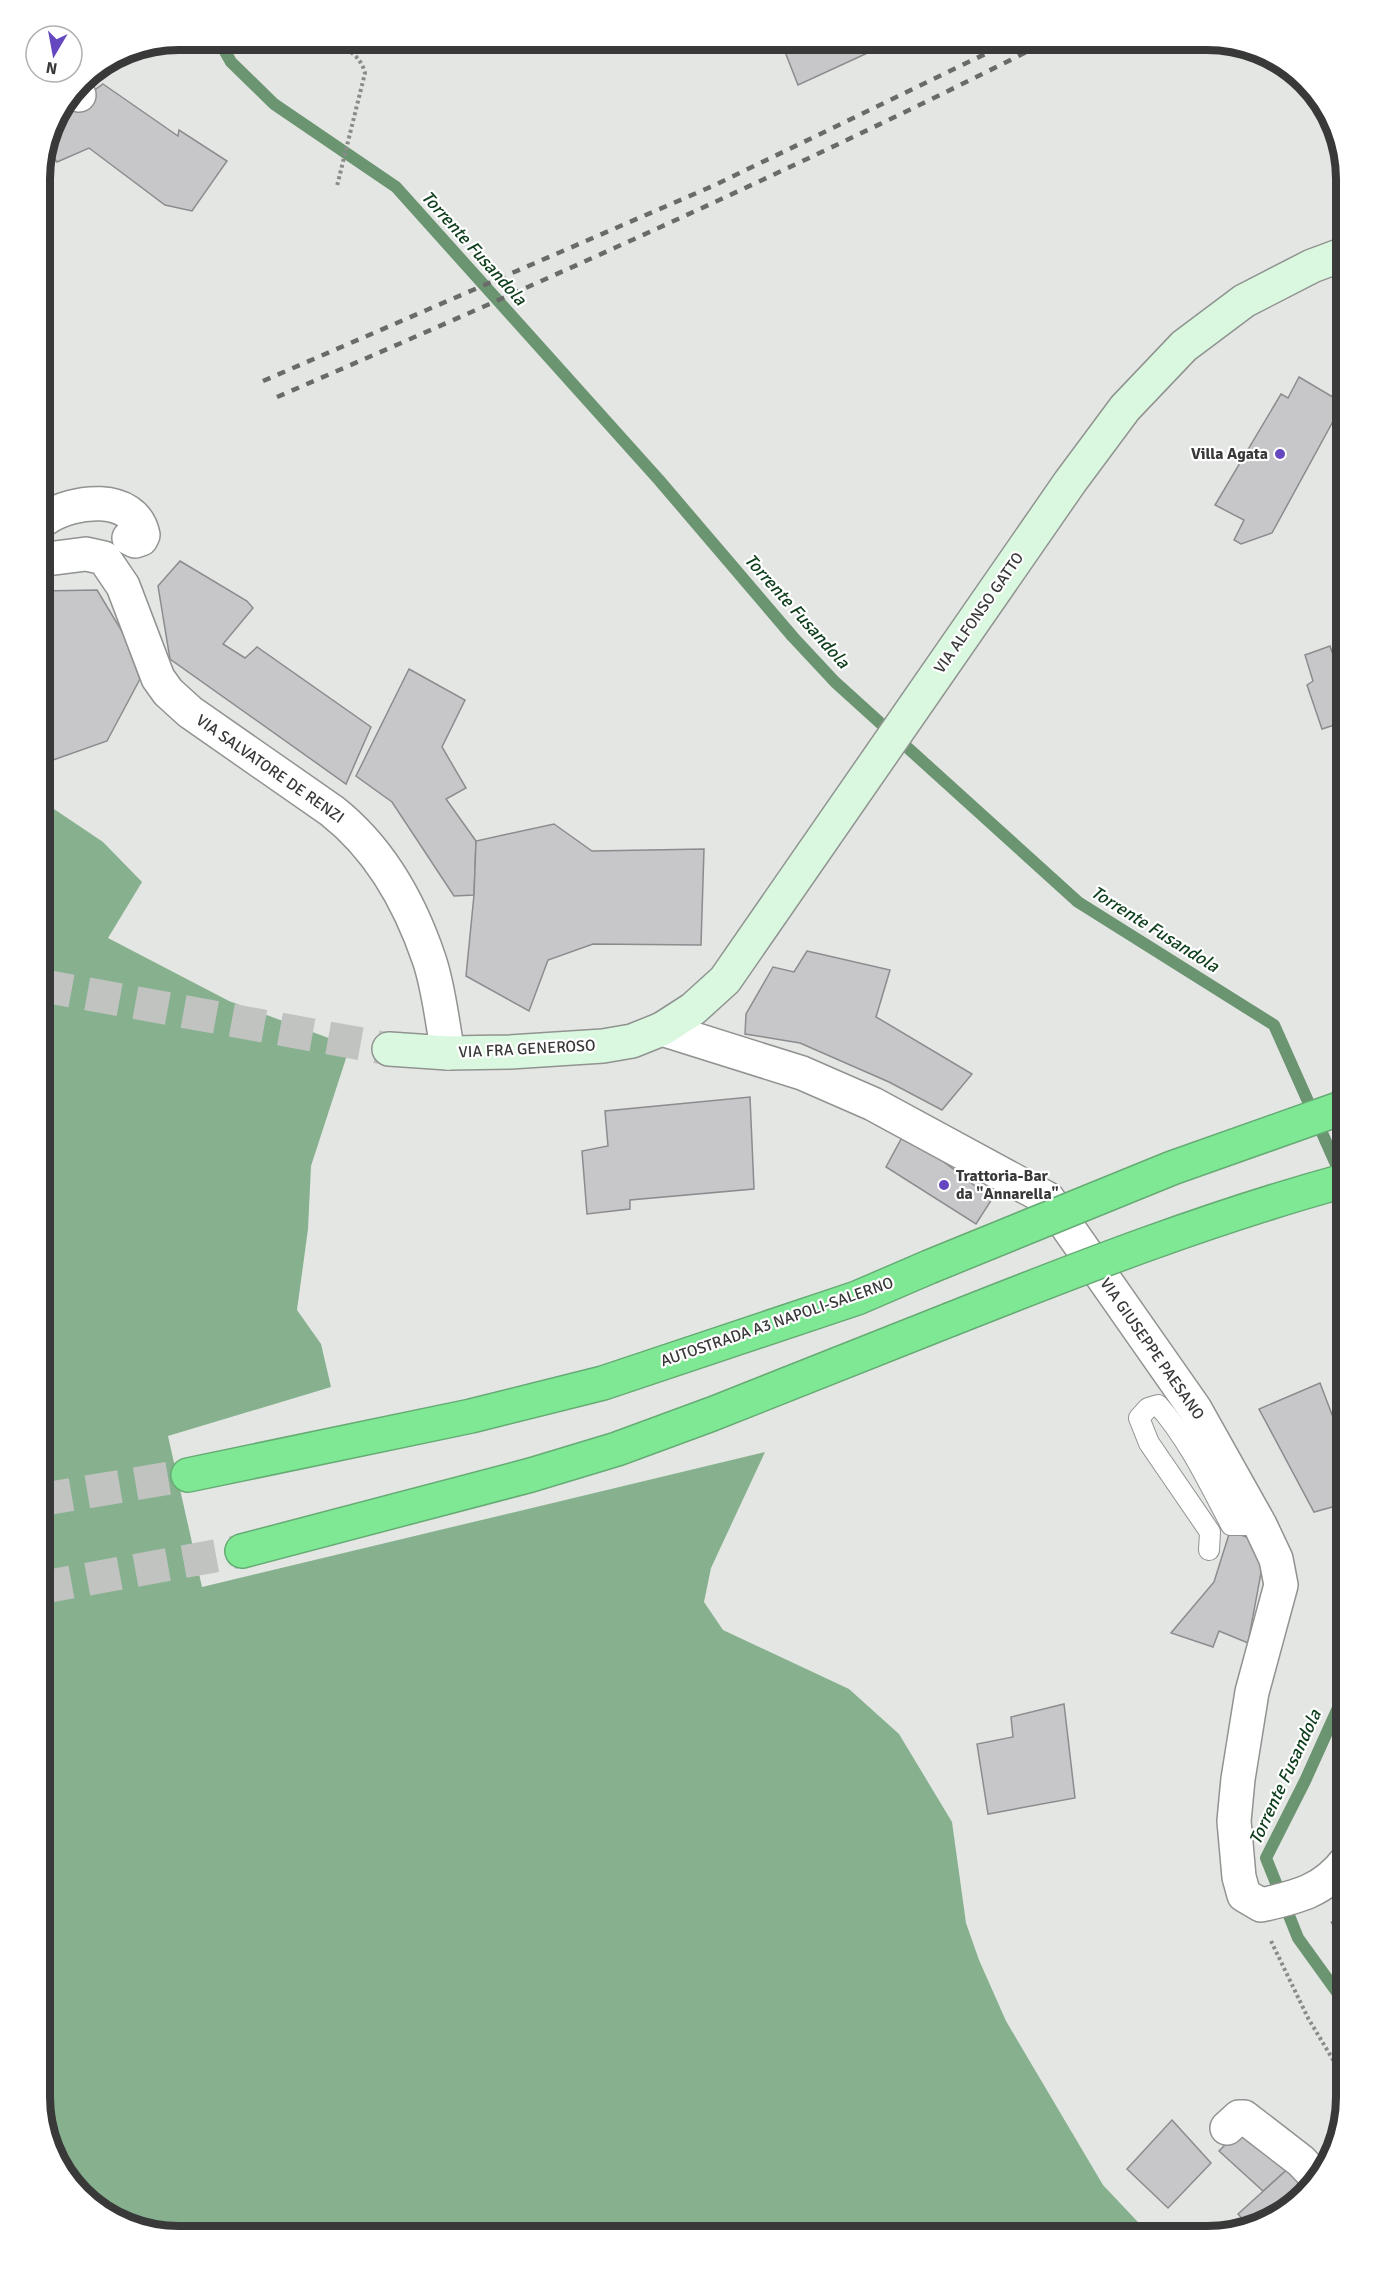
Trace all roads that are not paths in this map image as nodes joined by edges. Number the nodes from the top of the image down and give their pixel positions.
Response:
1 (1336, 257) edge
2 (50, 516) edge
3 (129, 538) dead end
4 (50, 559) edge
5 (662, 1029) junction
6 (389, 1049) tunnel mouth
7 (448, 1053) junction
8 (1336, 1110) edge
9 (1336, 1183) edge
10 (188, 1475) tunnel mouth
11 (1260, 1526) junction
12 (1209, 1550) dead end
13 (242, 1551) tunnel mouth
14 (1336, 1873) edge
15 (1227, 2128) dead end
16 (1312, 2173) edge

1 - 5 main road, VIA ALFONSO GATTO
2 - 3 street
4 - 7 street, VIA SALVATORE DE RENZI
5 - 7 main road, VIA FRA GENEROSO
5 - 11 street, VIA GIUSEPPE PAESANO
6 - 7 main road, VIA FRA GENEROSO
8 - 10 highway, AUTOSTRADA A3 NAPOLI-SALERNO, bridge
9 - 13 highway, bridge
11 - 12 lane
11 - 14 street, VIA GIUSEPPE PAESANO
15 - 16 street

